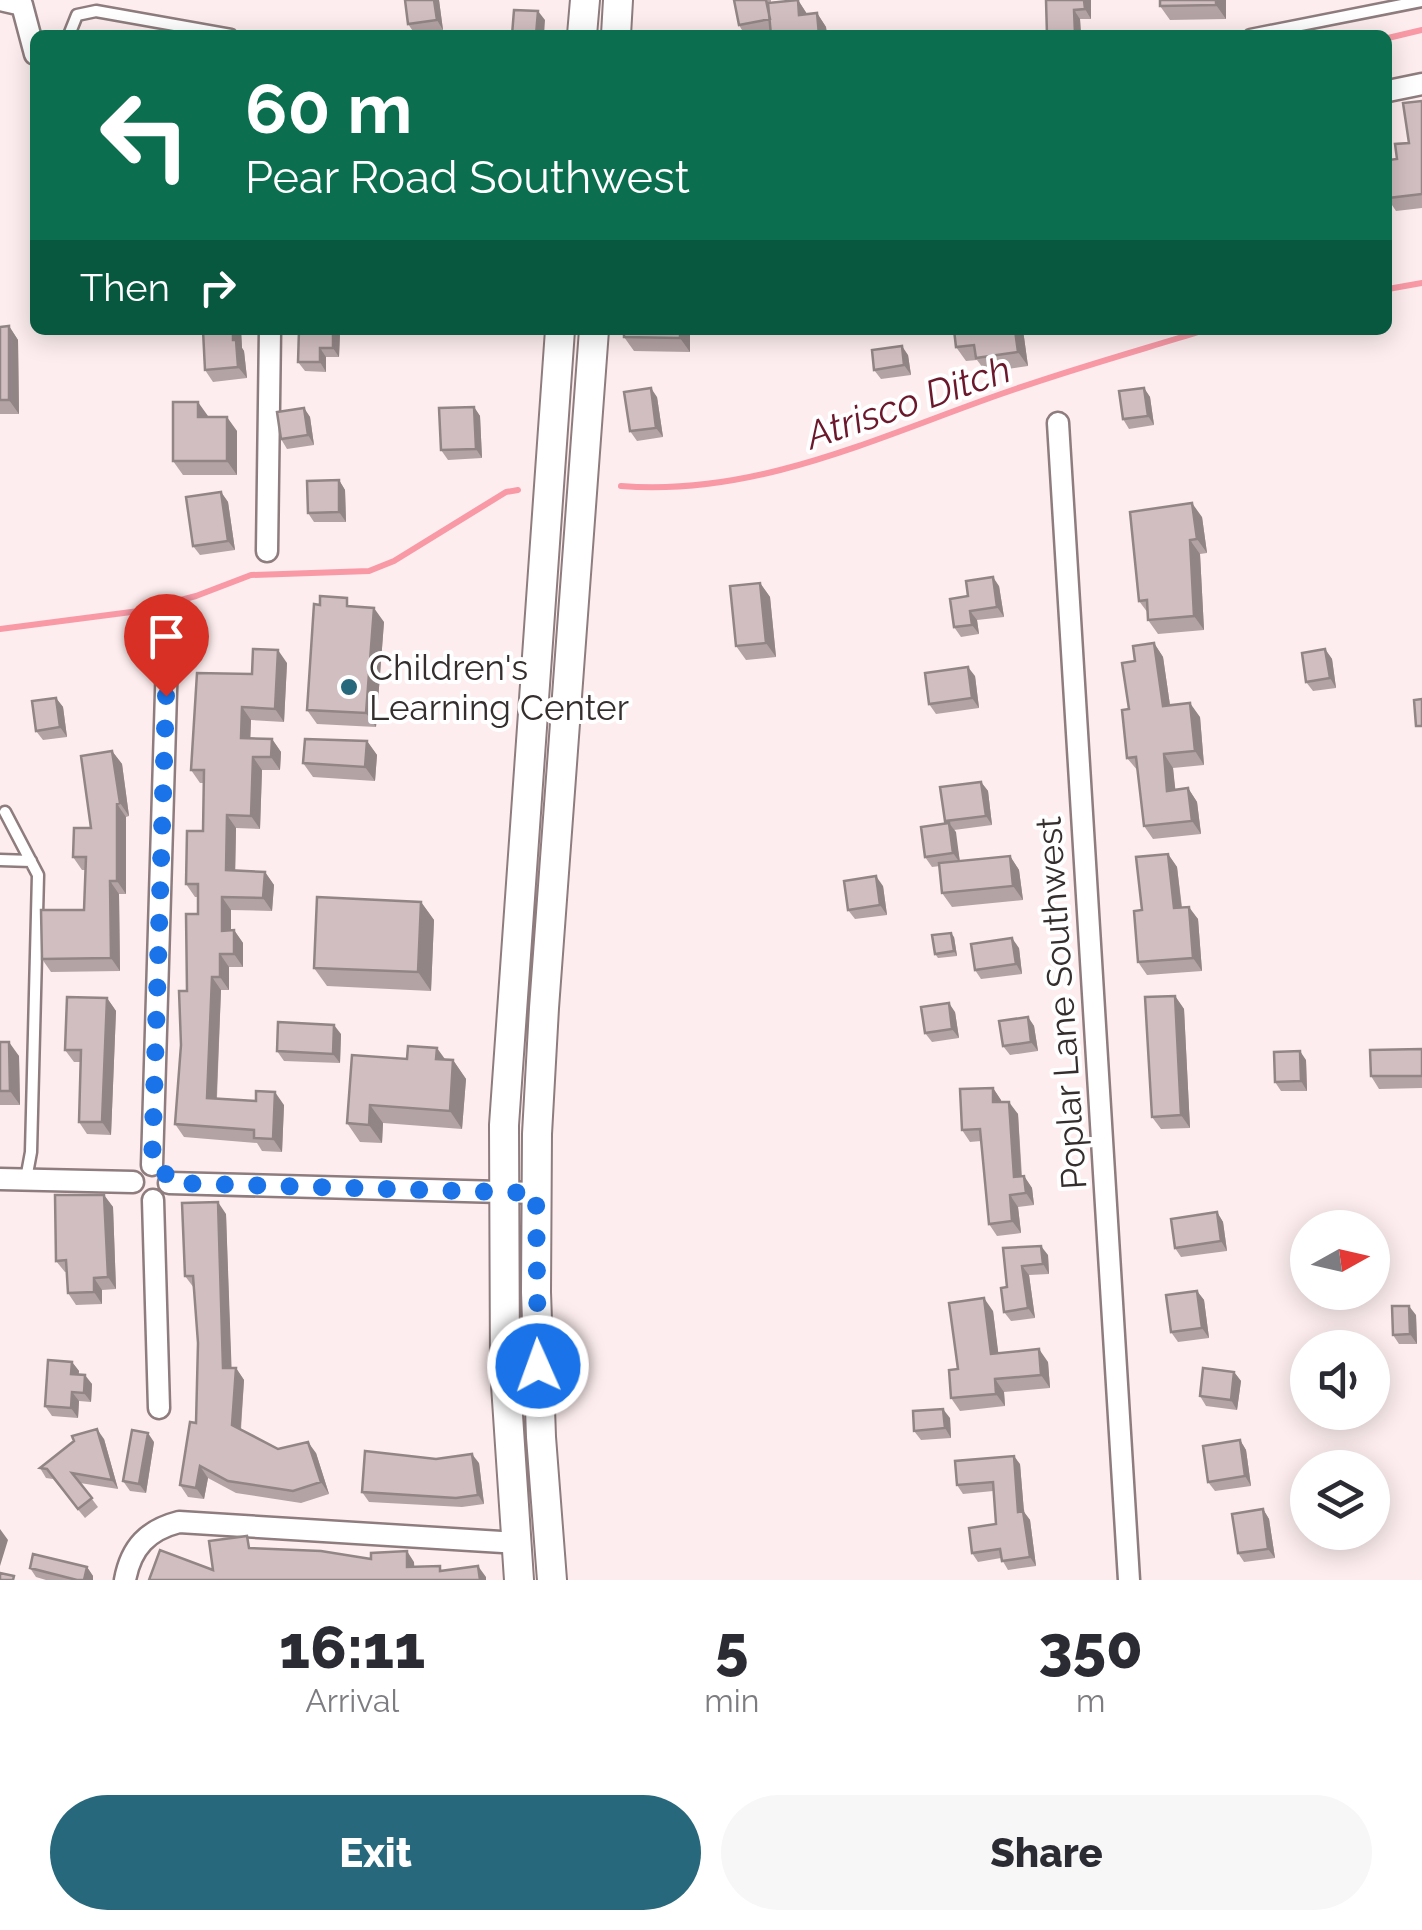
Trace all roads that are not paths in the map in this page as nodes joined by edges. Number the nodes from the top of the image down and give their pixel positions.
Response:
1 (0, 0) edge
2 (585, 0) edge
3 (618, 0) edge
4 (1422, 1) edge
5 (71, 30) edge
6 (203, 30) edge
7 (582, 30) edge
8 (616, 30) edge
9 (1275, 30) edge
10 (30, 35) edge
11 (1422, 84) edge
12 (1392, 90) edge
13 (270, 335) edge
14 (560, 335) edge
15 (594, 335) edge
16 (1058, 422) dead end
17 (267, 551) dead end
18 (167, 658) dead end
19 (5, 812) dead end
20 (0, 860) edge
21 (31, 861) junction
22 (152, 1164) junction
23 (0, 1179) edge
24 (26, 1180) junction
25 (133, 1182) junction
26 (170, 1183) junction
27 (502, 1192) junction
28 (536, 1193) junction
29 (153, 1200) junction
30 (159, 1408) dead end
31 (516, 1542) junction
32 (126, 1580) edge
33 (519, 1580) edge
34 (552, 1580) edge
35 (1130, 1580) edge

1 - 10 street
2 - 7 main road
3 - 8 main road
4 - 9 lane
5 - 6 lane
11 - 12 street
13 - 17 street
14 - 27 main road
15 - 28 main road
16 - 35 street, Poplar Lane Southwest
18 - 22 street
19 - 21 lane
20 - 21 lane
21 - 24 lane
22 - 25 street
22 - 26 street
23 - 24 street
24 - 25 street
25 - 29 street
26 - 27 street
26 - 29 street
27 - 28 street
27 - 31 main road
28 - 34 main road
29 - 30 street
31 - 32 street
31 - 33 main road

